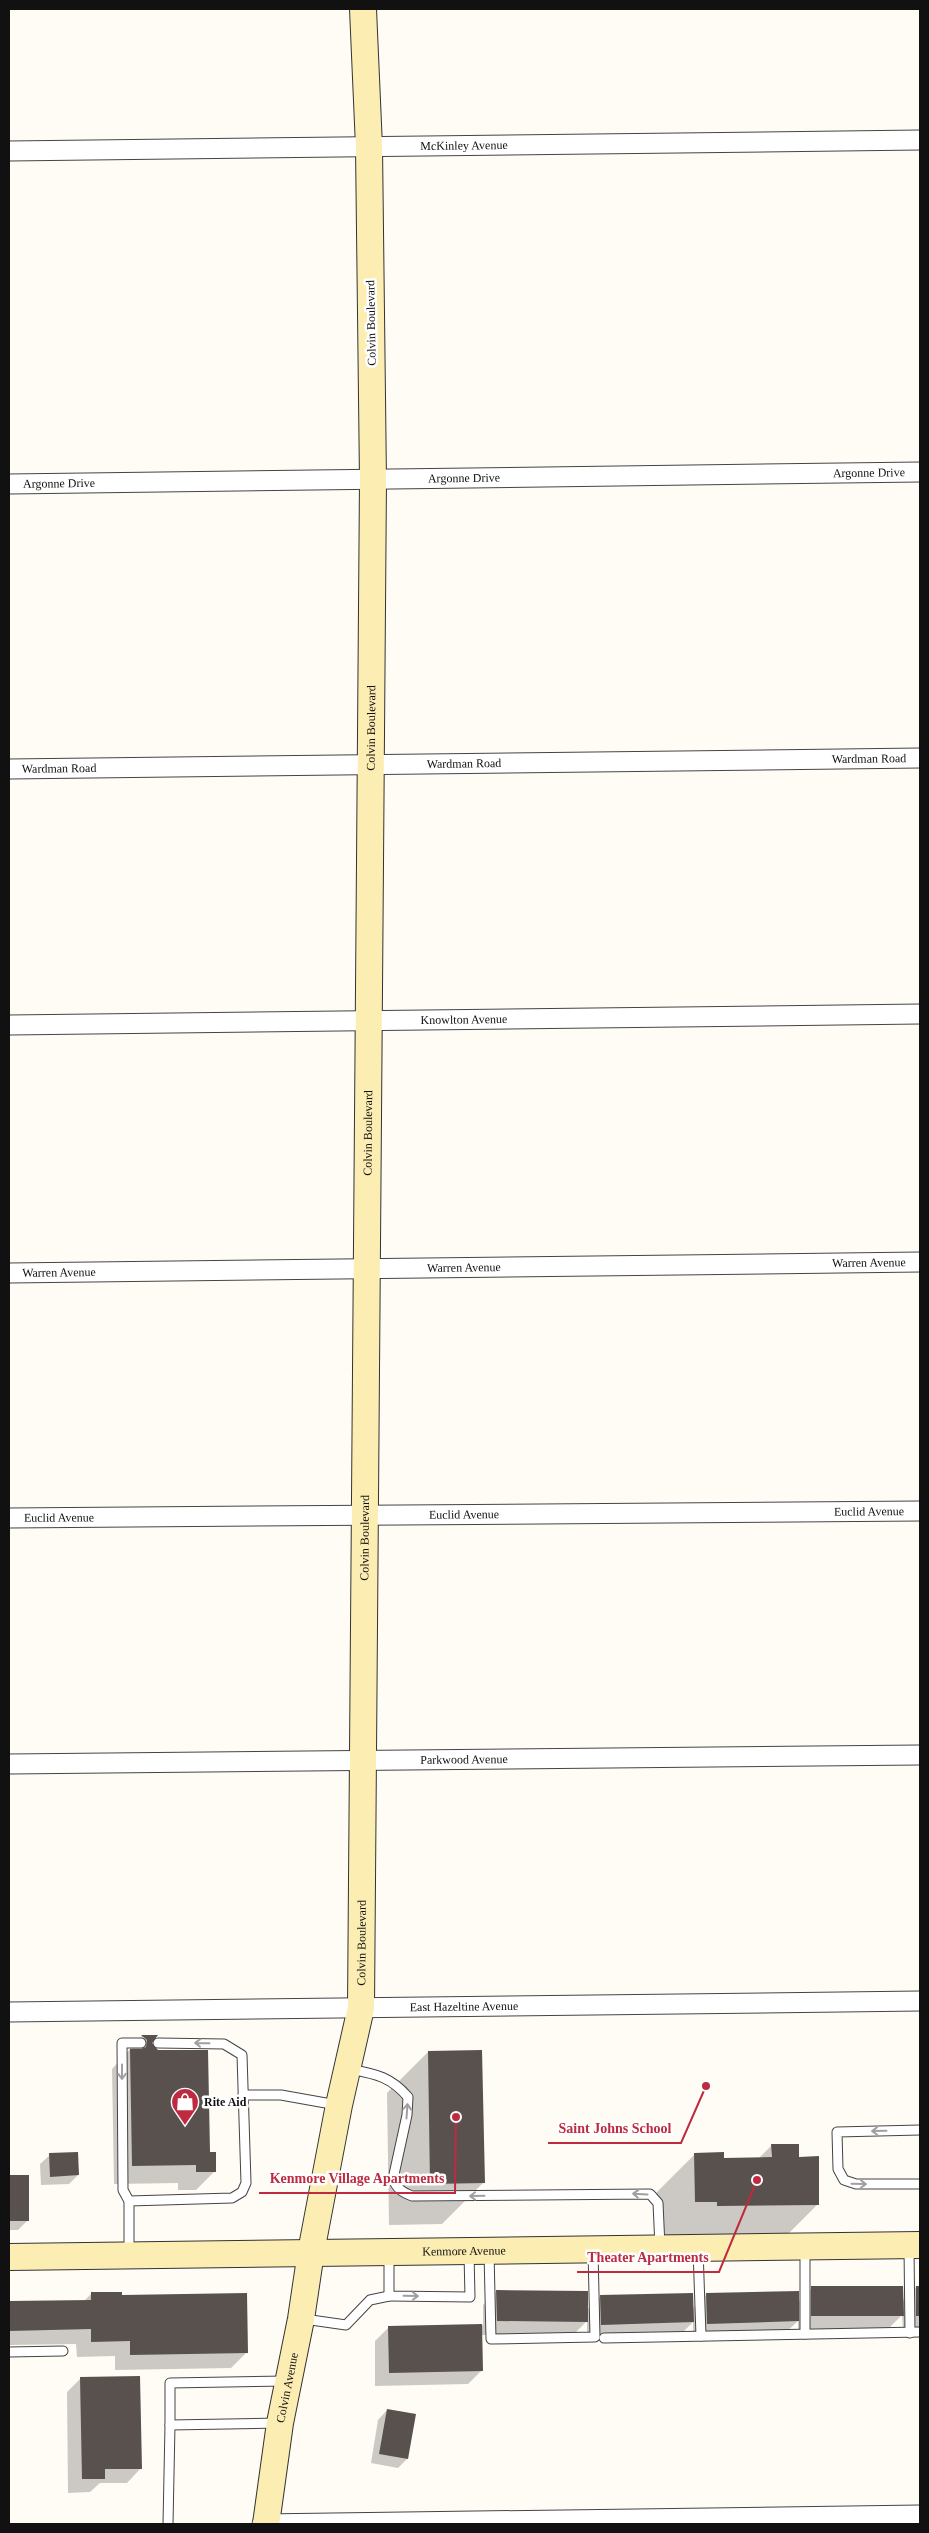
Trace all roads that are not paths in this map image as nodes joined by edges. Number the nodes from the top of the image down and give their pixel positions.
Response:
1 (362, 9) edge
2 (920, 140) edge
3 (369, 147) junction
4 (9, 151) edge
5 (920, 472) edge
6 (374, 480) junction
7 (9, 484) edge
8 (920, 758) edge
9 (371, 765) junction
10 (9, 769) edge
11 (920, 1014) edge
12 (368, 1020) junction
13 (9, 1025) edge
14 (920, 1262) edge
15 (367, 1269) junction
16 (9, 1273) edge
17 (920, 1511) edge
18 (366, 1514) junction
19 (9, 1518) edge
20 (920, 1754) edge
21 (363, 1761) junction
22 (9, 1764) edge
23 (920, 2001) edge
24 (361, 2008) junction
25 (9, 2012) edge
26 (141, 2043) dead end
27 (158, 2043) dead end
28 (348, 2068) junction
29 (243, 2095) junction
30 (339, 2105) junction
31 (920, 2130) edge
32 (920, 2184) edge
33 (129, 2200) junction
34 (915, 2245) edge
35 (804, 2246) junction
36 (660, 2247) junction
37 (698, 2247) junction
38 (593, 2248) junction
39 (479, 2250) junction
40 (389, 2251) junction
41 (311, 2252) junction
42 (129, 2256) junction
43 (9, 2257) edge
44 (389, 2296) junction
45 (301, 2318) junction
46 (910, 2332) junction
47 (920, 2332) edge
48 (805, 2334) junction
49 (701, 2336) junction
50 (604, 2338) dead end
51 (63, 2351) dead end
52 (9, 2352) edge
53 (288, 2381) junction
54 (280, 2423) junction
55 (170, 2425) junction
56 (920, 2515) edge
57 (168, 2524) edge
58 (262, 2524) edge
59 (266, 2524) edge

1 - 3 street, Colvin Boulevard
2 - 3 street, McKinley Avenue
3 - 4 street, McKinley Avenue
3 - 6 street, Colvin Boulevard
5 - 6 street, Argonne Drive
6 - 7 street, Argonne Drive
6 - 9 street, Colvin Boulevard
8 - 9 street, Wardman Road
9 - 10 street, Wardman Road
9 - 12 street, Colvin Boulevard
11 - 12 street, Knowlton Avenue
12 - 13 street, Knowlton Avenue
12 - 15 street, Colvin Boulevard
14 - 15 street, Warren Avenue
15 - 16 street, Warren Avenue
15 - 18 street, Colvin Boulevard
17 - 18 street, Euclid Avenue
18 - 19 street, Euclid Avenue
18 - 21 street, Colvin Boulevard
20 - 21 street, Parkwood Avenue
21 - 22 street, Parkwood Avenue
21 - 24 street, Colvin Boulevard
23 - 24 street, East Hazeltine Avenue
24 - 25 street, East Hazeltine Avenue
24 - 28 street, Colvin Boulevard
26 -> 33 lane
29 -> 27 lane
28 - 30 street, Colvin Boulevard
36 -> 28 lane
29 - 30 lane
29 - 33 lane
30 - 41 street, Colvin Boulevard
31 -> 32 lane
33 - 42 lane
34 - 35 street, Kenmore Avenue
34 - 46 lane
35 - 37 street, Kenmore Avenue
35 - 48 lane
36 - 37 street, Kenmore Avenue
36 - 38 street, Kenmore Avenue
37 - 49 lane
38 - 39 street, Kenmore Avenue
38 - 39 lane
39 - 40 street, Kenmore Avenue
44 -> 39 lane
40 - 41 street, Kenmore Avenue
40 - 44 lane
41 - 42 street, Kenmore Avenue
41 - 45 street, Colvin Avenue
42 - 43 street, Kenmore Avenue
44 - 45 lane
45 - 53 street, Colvin Avenue
46 - 47 lane
46 - 48 lane
48 - 49 lane
49 - 50 lane
51 - 52 lane
53 - 54 street, Colvin Avenue
53 - 55 lane
54 - 55 lane
54 - 59 street, Colvin Avenue
55 - 57 lane
56 - 59 street
58 - 59 street

